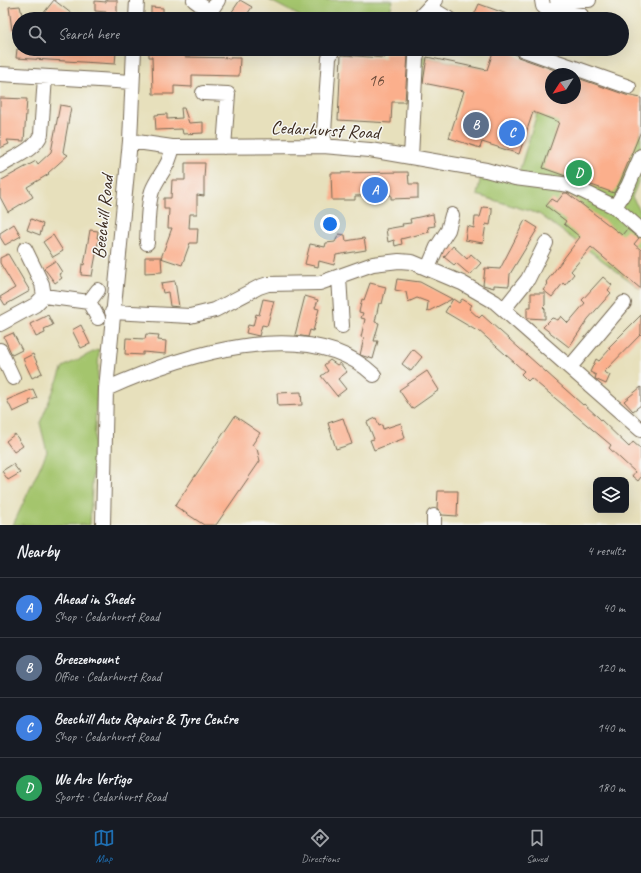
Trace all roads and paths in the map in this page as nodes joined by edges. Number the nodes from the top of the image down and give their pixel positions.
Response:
1 (137, 0) edge
2 (194, 0) edge
3 (218, 0) edge
4 (542, 0) edge
5 (557, 0) edge
6 (589, 0) edge
7 (432, 4) edge
8 (136, 12) edge
9 (425, 12) edge
10 (441, 12) edge
11 (557, 12) edge
12 (134, 56) edge
13 (331, 56) edge
14 (417, 56) edge
15 (541, 56) edge
16 (0, 70) edge
17 (0, 74) edge
18 (45, 77) junction
19 (132, 82) junction
20 (629, 87) dead end
21 (203, 93) dead end
22 (130, 141) junction
23 (323, 146) junction
24 (172, 147) junction
25 (224, 147) junction
26 (641, 156) edge
27 (411, 157) junction
28 (0, 166) edge
29 (615, 207) junction
30 (452, 215) dead end
31 (641, 230) edge
32 (147, 243) dead end
33 (546, 243) dead end
34 (25, 249) dead end
35 (428, 268) junction
36 (339, 277) junction
37 (98, 290) dead end
38 (44, 296) junction
39 (89, 302) junction
40 (624, 304) dead end
41 (504, 310) junction
42 (112, 312) junction
43 (98, 318) dead end
44 (0, 324) edge
45 (342, 326) dead end
46 (0, 350) edge
47 (570, 367) junction
48 (374, 375) dead end
49 (13, 378) dead end
50 (106, 389) junction
51 (641, 430) edge
52 (102, 525) edge

1 - 8 street
2 - 3 street
4 - 11 street
5 - 6 street
7 - 9 street
7 - 10 street
12 - 19 street, Beechill Road
13 - 23 street
14 - 27 street
15 - 20 street
16 - 17 street
17 - 18 street
18 - 19 street
18 - 28 street
19 - 22 street, Beechill Road
21 - 25 street
22 - 24 street, Cedarhurst Road
22 - 42 street, Beechill Road
23 - 25 street, Cedarhurst Road
23 - 27 street, Cedarhurst Road
24 - 25 street, Cedarhurst Road
24 - 32 street
26 - 29 street
27 - 29 street, Cedarhurst Road
29 - 31 street, Cedarhurst Road
30 - 35 street
33 - 41 street
34 - 38 street
35 - 36 street
35 - 41 street
36 - 42 street
36 - 45 street
37 - 39 street
38 - 39 street
38 - 44 street
39 - 43 street
40 - 47 street
41 - 47 street
42 - 50 street, Beechill Road
46 - 49 street
47 - 51 street
48 - 50 street
50 - 52 street, Beechill Road

